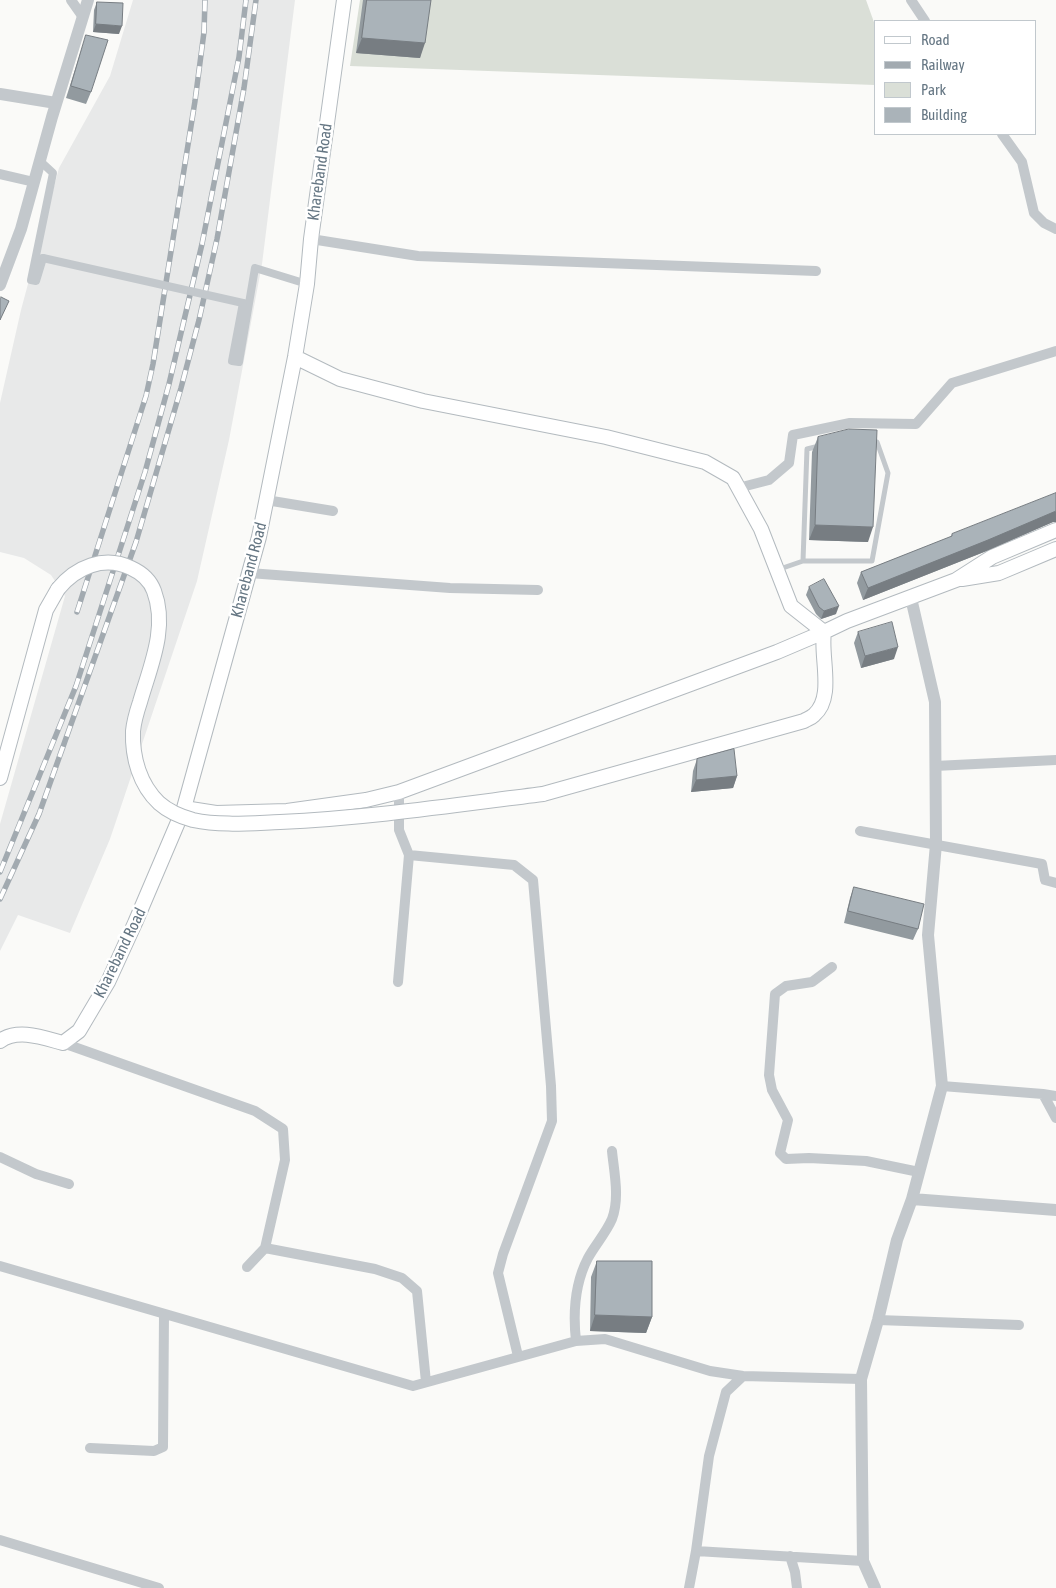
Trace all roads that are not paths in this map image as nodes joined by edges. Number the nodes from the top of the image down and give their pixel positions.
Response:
1 (71, 0) edge
2 (88, 0) edge
3 (344, 0) edge
4 (911, 0) edge
5 (83, 17) junction
6 (924, 20) edge
7 (0, 94) edge
8 (56, 103) junction
9 (1003, 135) edge
10 (40, 161) junction
11 (0, 174) edge
12 (34, 182) junction
13 (1056, 229) edge
14 (311, 238) junction
15 (816, 272) dead end
16 (307, 284) junction
17 (0, 285) edge
18 (1056, 351) edge
19 (295, 357) junction
20 (877, 442) edge
21 (825, 444) edge
22 (738, 488) junction
23 (266, 500) junction
24 (333, 511) dead end
25 (1056, 530) edge
26 (1056, 549) edge
27 (803, 561) junction
28 (777, 570) junction
29 (249, 573) junction
30 (956, 580) junction
31 (538, 590) dead end
32 (911, 598) junction
33 (824, 632) junction
34 (1056, 760) edge
35 (935, 766) junction
36 (0, 778) edge
37 (399, 792) junction
38 (184, 808) junction
39 (860, 831) dead end
40 (936, 844) junction
41 (409, 854) junction
42 (1056, 883) edge
43 (832, 967) dead end
44 (398, 982) dead end
45 (0, 1040) edge
46 (63, 1043) junction
47 (942, 1086) junction
48 (1043, 1094) junction
49 (1056, 1096) edge
50 (1056, 1118) edge
51 (612, 1151) dead end
52 (0, 1157) edge
53 (919, 1172) junction
54 (69, 1184) dead end
55 (912, 1199) junction
56 (1056, 1210) edge
57 (264, 1248) junction
58 (0, 1266) edge
59 (246, 1267) dead end
60 (164, 1314) junction
61 (878, 1320) junction
62 (1019, 1325) dead end
63 (576, 1340) junction
64 (518, 1356) junction
65 (743, 1376) junction
66 (861, 1379) junction
67 (426, 1382) junction
68 (90, 1448) dead end
69 (0, 1540) edge
70 (696, 1550) junction
71 (790, 1556) junction
72 (863, 1561) junction
73 (159, 1588) edge
74 (689, 1588) edge
75 (797, 1588) edge
76 (876, 1588) edge

1 - 5 street
2 - 5 street
3 - 14 main road, Khareband Road
4 - 6 street
5 - 8 street
7 - 8 street
8 - 10 street
9 - 13 street
10 - 12 street
10 - 16 street, bridge
11 - 12 street
12 - 17 street
14 - 15 street
14 - 16 main road, Khareband Road
16 - 19 main road, Khareband Road
18 - 22 street
19 - 22 main road
19 - 23 main road, Khareband Road
20 - 27 lane
21 - 27 lane
22 - 28 main road
23 - 24 street
23 - 29 main road, Khareband Road
25 - 30 main road
26 - 30 main road
27 - 28 lane
28 - 33 main road
29 - 31 street
29 - 38 main road, Khareband Road
30 - 32 main road
32 - 33 main road
32 - 35 street
33 - 36 main road, bridge
33 - 37 main road
34 - 35 street
35 - 40 street
37 - 38 main road
37 - 41 street
38 - 46 main road, Khareband Road
39 - 40 street
40 - 42 street
40 - 47 street
41 - 44 street
41 - 64 street
43 - 53 street
45 - 46 main road
46 - 57 street
47 - 48 street
47 - 53 street
48 - 49 street
48 - 50 street
51 - 63 street
52 - 54 street
53 - 55 street
55 - 56 street
55 - 61 street
57 - 59 street
57 - 67 street
58 - 60 street
60 - 67 street
60 - 68 street
61 - 62 street
61 - 66 street
63 - 64 street
63 - 65 street
64 - 67 street
65 - 66 street
65 - 70 street
66 - 72 street
69 - 73 street
70 - 71 street
70 - 74 street
71 - 72 street
71 - 75 street
72 - 76 street

